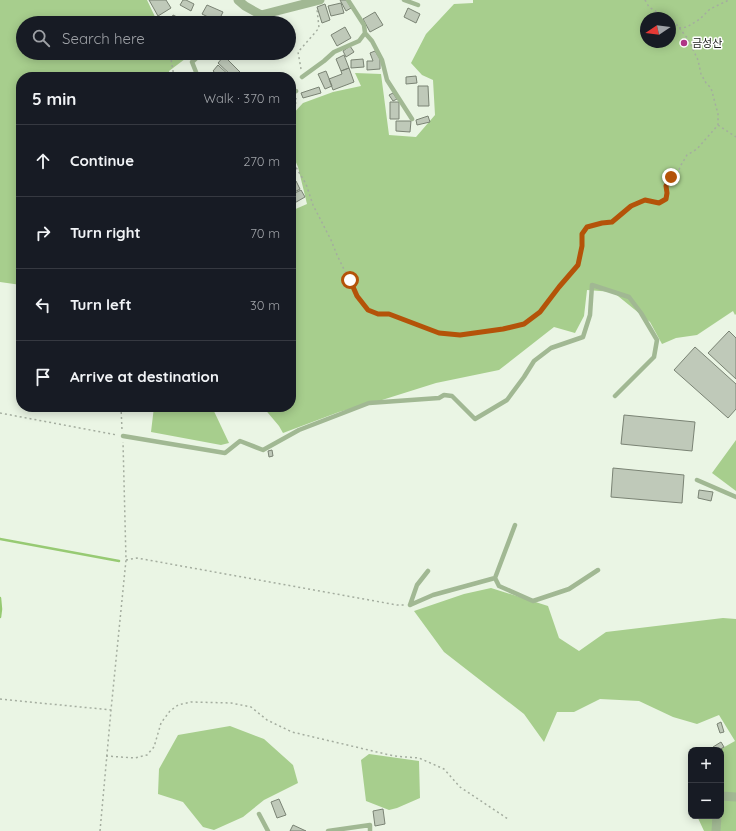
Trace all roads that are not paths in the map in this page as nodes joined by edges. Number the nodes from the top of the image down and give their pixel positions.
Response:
1 (238, 0) edge
2 (348, 0) edge
3 (404, 0) edge
4 (318, 1) edge
5 (418, 5) dead end
6 (261, 14) junction
7 (257, 16) edge
8 (365, 33) junction
9 (194, 60) edge
10 (196, 72) edge
11 (302, 77) road end
12 (412, 119) dead end
13 (615, 396) dead end
14 (123, 436) road end
15 (697, 480) dead end
16 (736, 497) edge
17 (515, 525) dead end
18 (598, 570) dead end
19 (428, 571) dead end
20 (495, 578) junction
21 (724, 796) edge
22 (736, 797) edge
23 (259, 814) dead end
24 (717, 819) edge
25 (268, 831) edge
26 (328, 831) edge
27 (370, 831) edge
28 (716, 831) edge

1 - 6 street
2 - 8 lane
3 - 5 lane
4 - 6 street
6 - 7 lane
8 - 11 lane
8 - 12 lane
9 - 10 lane
13 - 14 lane
15 - 16 lane
17 - 20 lane
18 - 20 lane
19 - 20 lane
21 - 22 street
23 - 25 lane
24 - 28 street
26 - 27 lane

